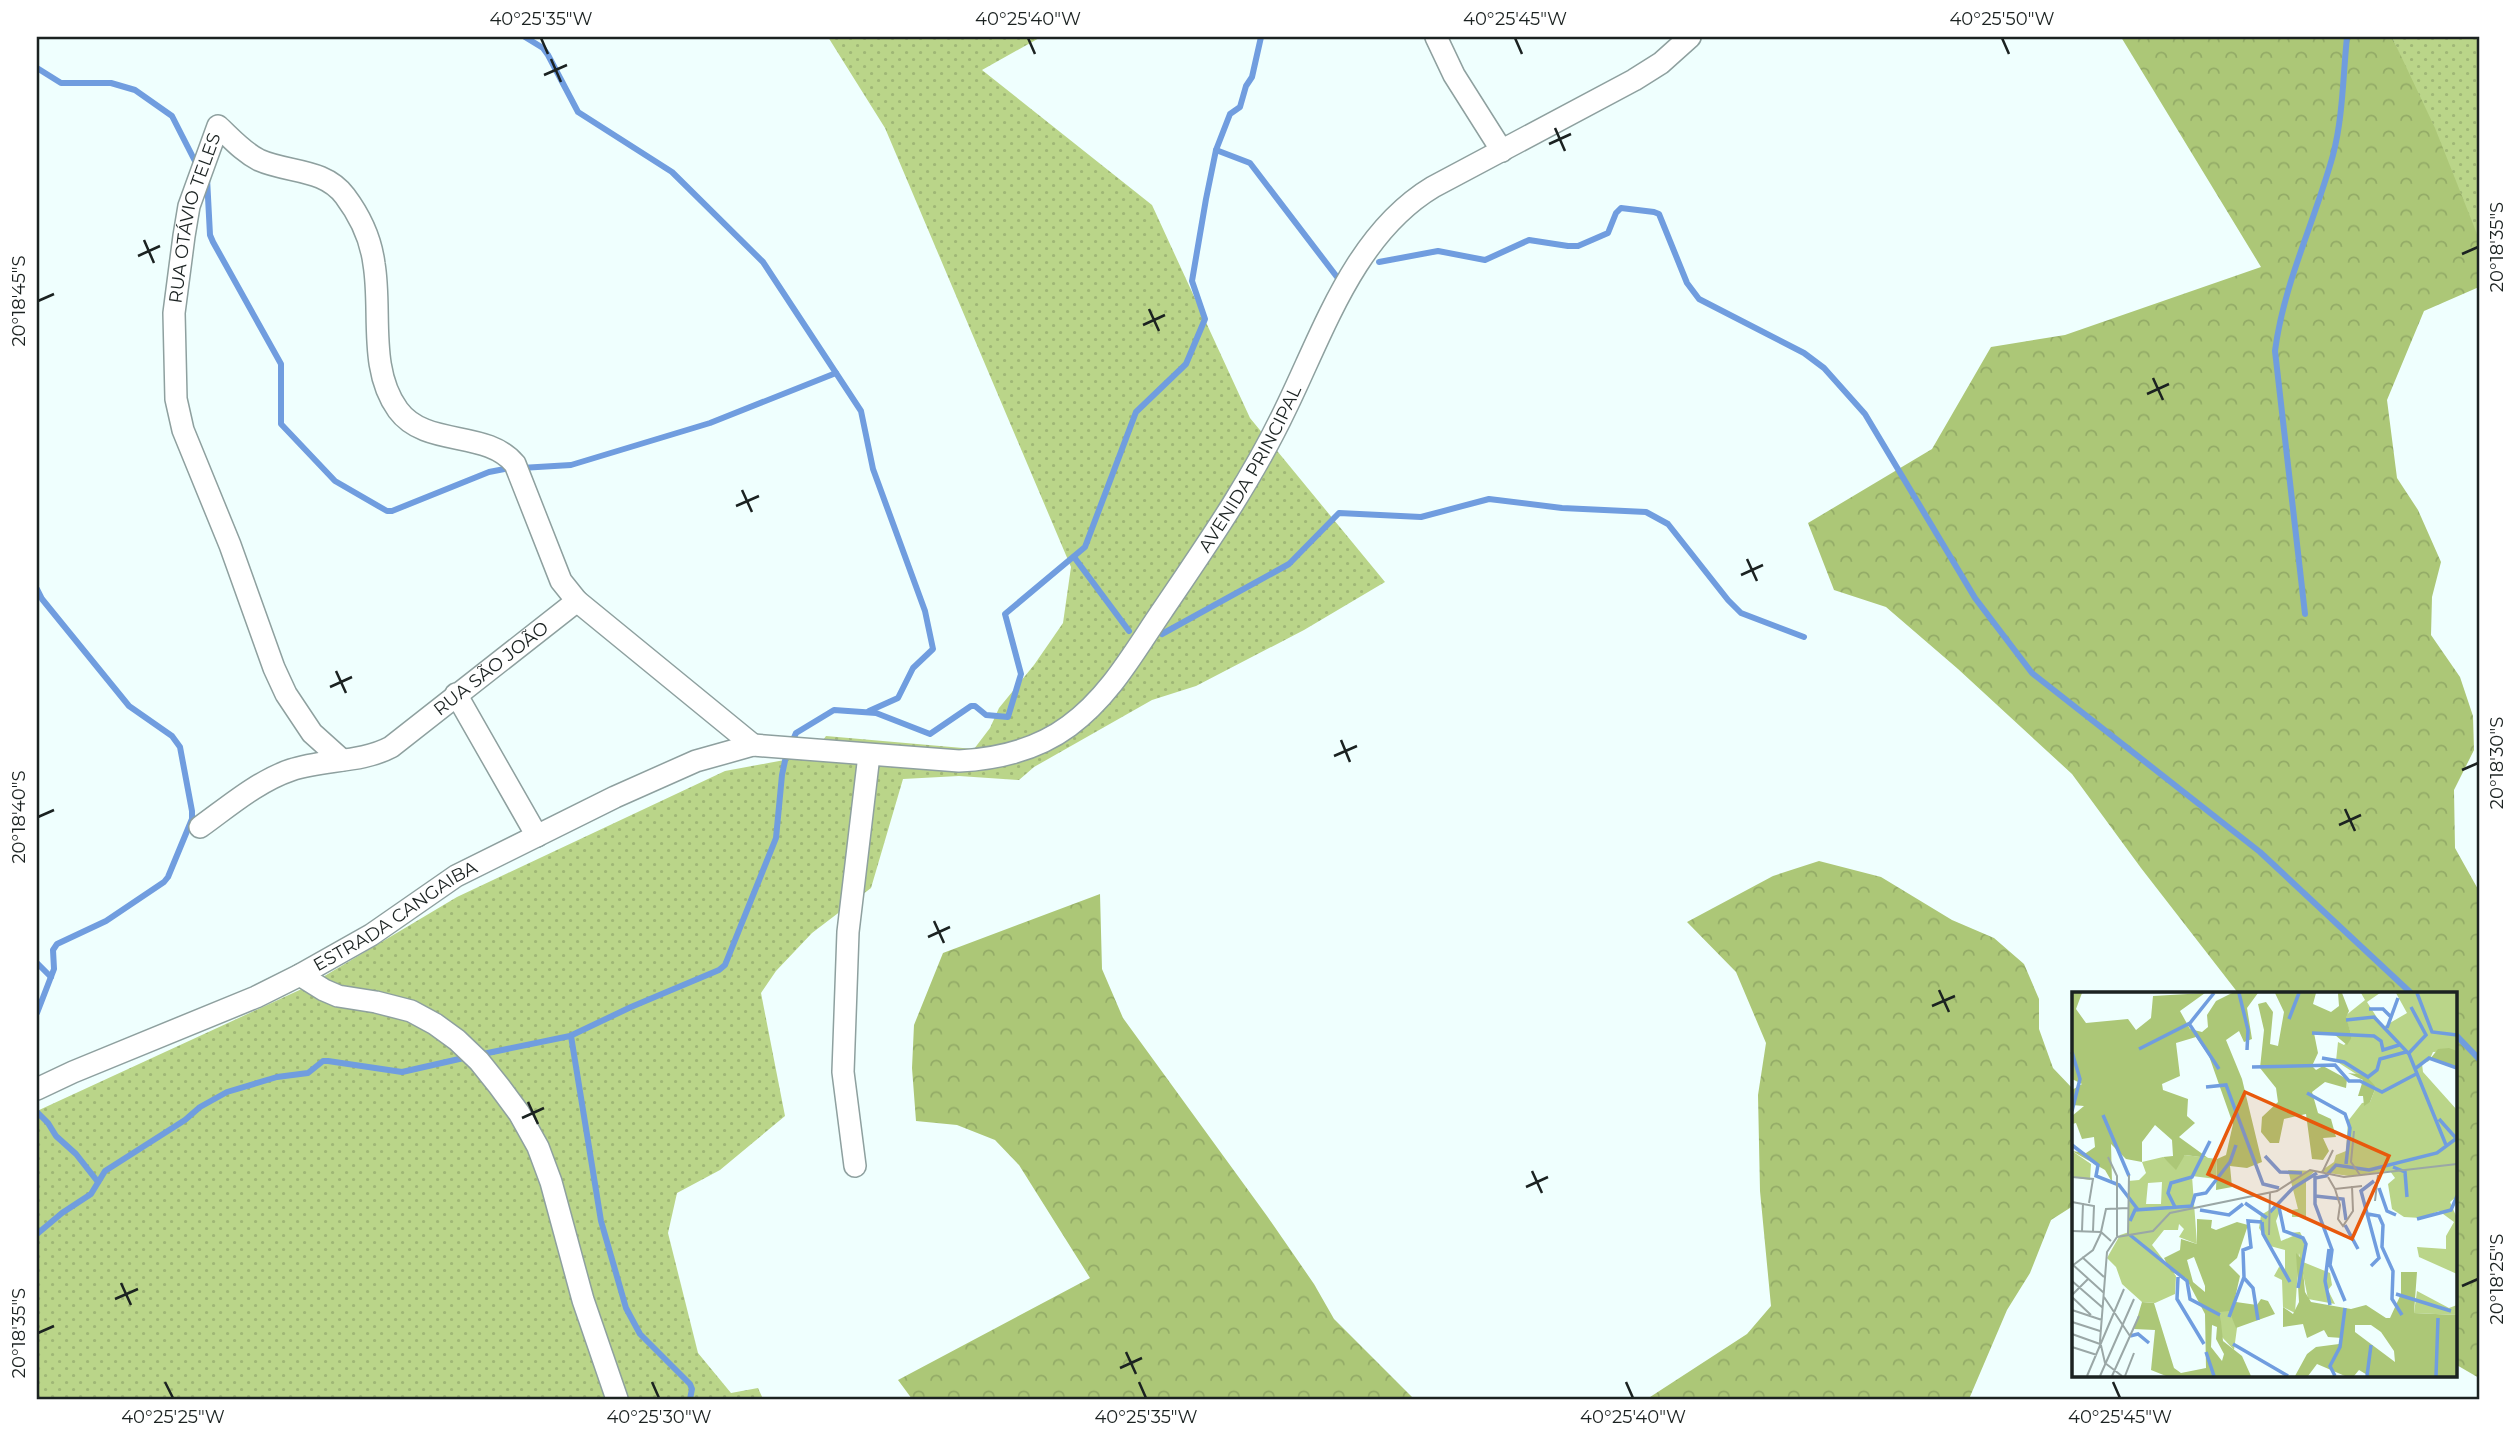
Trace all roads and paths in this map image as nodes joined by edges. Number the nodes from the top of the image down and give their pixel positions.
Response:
1 (1436, 37) edge
2 (1690, 37) edge
3 (1502, 150) junction
4 (577, 601) junction
5 (456, 694) junction
6 (753, 746) junction
7 (869, 755) junction
8 (342, 760) junction
9 (200, 827) dead end
10 (537, 836) junction
11 (300, 975) junction
12 (38, 1083) edge
13 (855, 1166) dead end
14 (617, 1399) edge

1 - 3 street
2 - 3 street, AVENIDA PRINCIPAL
3 - 7 street, AVENIDA PRINCIPAL
4 - 5 street, RUA SÃO JOÃO
4 - 6 street
4 - 8 street, RUA OTÁVIO TELES
5 - 8 street, RUA SÃO JOÃO
5 - 10 street
6 - 7 street, AVENIDA PRINCIPAL
6 - 10 street, ESTRADA CANGAIBA
7 - 13 street
8 - 9 street, RUA SÃO JOÃO
10 - 11 street, ESTRADA CANGAIBA
11 - 12 street, ESTRADA CANGAIBA
11 - 14 street

